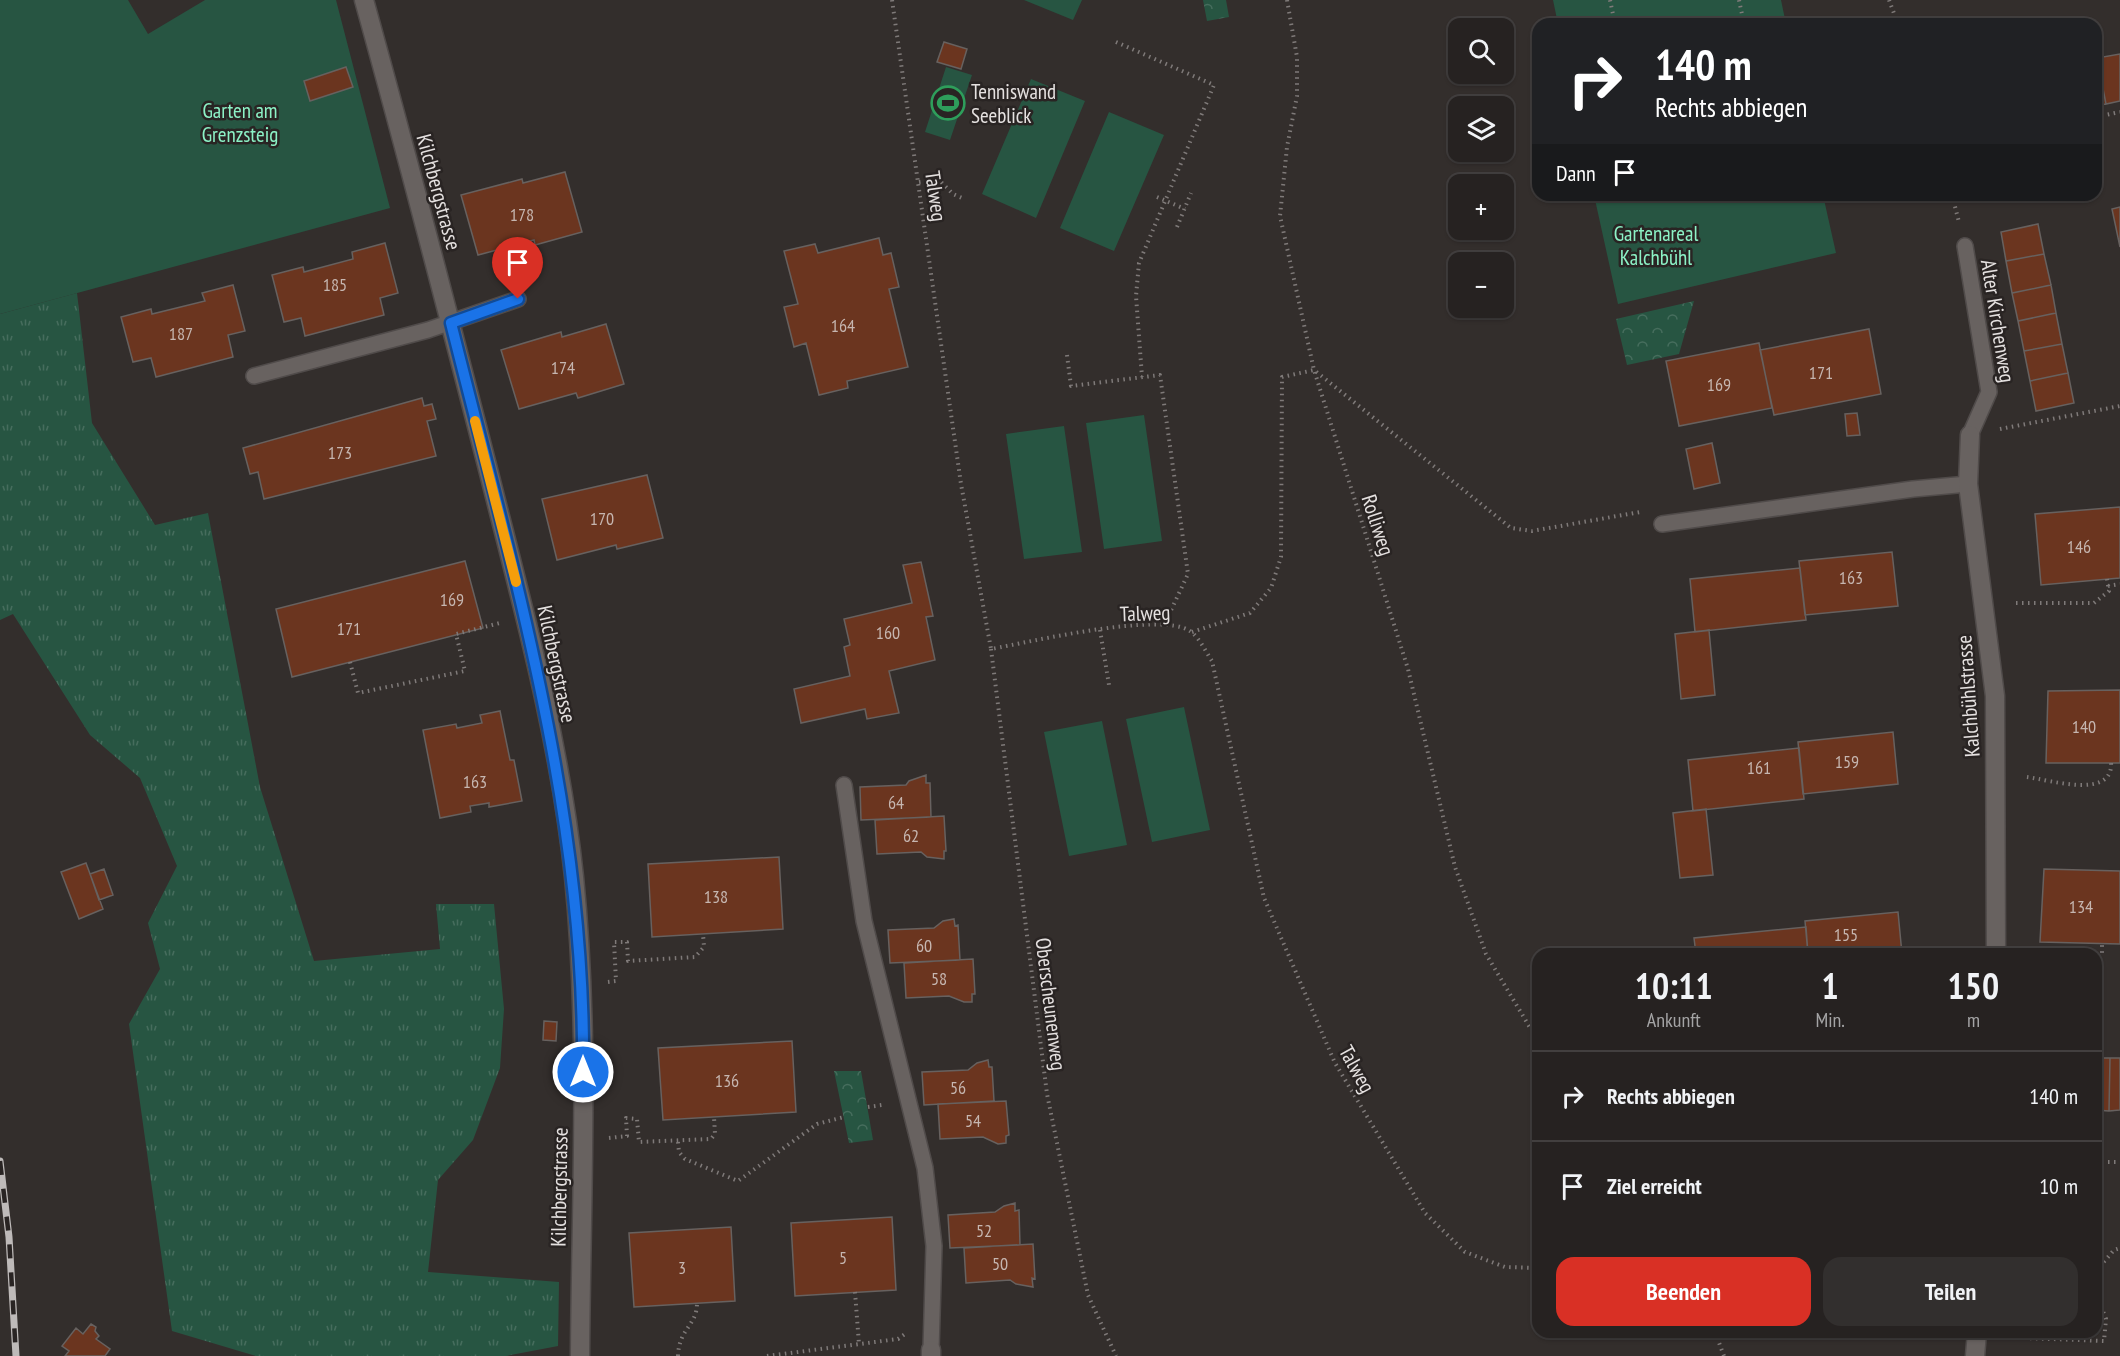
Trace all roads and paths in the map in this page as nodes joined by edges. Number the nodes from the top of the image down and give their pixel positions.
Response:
1 (364, 0) edge
2 (892, 0) edge
3 (1287, 0) edge
4 (1610, 0) edge
5 (1739, 0) edge
6 (1889, 0) edge
7 (1614, 18) edge
8 (1743, 18) edge
9 (1896, 18) edge
10 (1116, 42) dead end
11 (2120, 112) edge
12 (2102, 116) edge
13 (919, 182) junction
14 (1191, 193) dead end
15 (1157, 197) dead end
16 (962, 198) dead end
17 (1165, 201) junction
18 (1185, 209) junction
19 (1178, 227) dead end
20 (1965, 246) dead end
21 (518, 299) dead end
22 (451, 323) junction
23 (1067, 355) dead end
24 (1314, 370) junction
25 (254, 376) dead end
26 (1142, 377) junction
27 (2120, 406) edge
28 (2014, 426) dead end
29 (1971, 435) joint
30 (1968, 484) junction
31 (1662, 524) joint
32 (2107, 579) dead end
33 (2120, 584) edge
34 (2108, 586) junction
35 (2016, 603) dead end
36 (504, 622) dead end
37 (1164, 623) junction
38 (1100, 630) junction
39 (1192, 632) junction
40 (991, 649) junction
41 (350, 662) dead end
42 (1109, 685) dead end
43 (2111, 762) dead end
44 (2027, 777) dead end
45 (844, 785) dead end
46 (703, 933) dead end
47 (2102, 943) dead end
48 (1996, 948) edge
49 (2102, 948) edge
50 (598, 983) dead end
51 (1532, 1031) edge
52 (714, 1117) dead end
53 (844, 1117) dead end
54 (608, 1138) dead end
55 (678, 1142) junction
56 (2102, 1162) edge
57 (2120, 1162) edge
58 (2120, 1248) edge
59 (2102, 1264) edge
60 (1532, 1268) edge
61 (855, 1293) dead end
62 (697, 1303) dead end
63 (2102, 1309) edge
64 (1717, 1338) edge
65 (1976, 1338) edge
66 (2024, 1338) dead end
67 (898, 1339) dead end
68 (859, 1344) junction
69 (931, 1353) edge
70 (580, 1356) edge
71 (678, 1356) edge
72 (767, 1356) edge
73 (1116, 1356) edge
74 (1724, 1356) edge
75 (1975, 1356) edge

1 - 22 street, Kilchbergstrasse
2 - 13 path, Talweg
3 - 24 path, Rolliweg
4 - 7 path
5 - 8 path
6 - 9 path
10 - 17 path
11 - 12 path
13 - 16 path
13 - 40 path, Talweg
14 - 18 path
15 - 17 path
17 - 18 path
17 - 26 path
18 - 19 path
20 - 29 lane, Alter Kirchenweg
21 - 22 lane
22 - 25 lane
22 - 70 street, Kilchbergstrasse
23 - 26 path
24 - 31 path
24 - 39 path
24 - 51 path, Rolliweg
26 - 37 path
27 - 28 path
29 - 30 street, Kalchbühlstrasse
30 - 31 lane
30 - 48 street, Kalchbühlstrasse
32 - 34 path
33 - 34 path
34 - 35 path
36 - 41 path
37 - 38 path, Talweg
37 - 39 path, Talweg
38 - 40 path, Talweg
38 - 42 path
39 - 60 path, Talweg
40 - 73 path, Oberscheunenweg
43 - 44 path
45 - 69 lane
46 - 50 path
47 - 49 path
52 - 55 path
53 - 55 path
54 - 55 path
56 - 57 path
58 - 59 path
61 - 68 path
62 - 71 path
63 - 66 path
64 - 74 path
65 - 75 street
67 - 68 path
68 - 72 path

